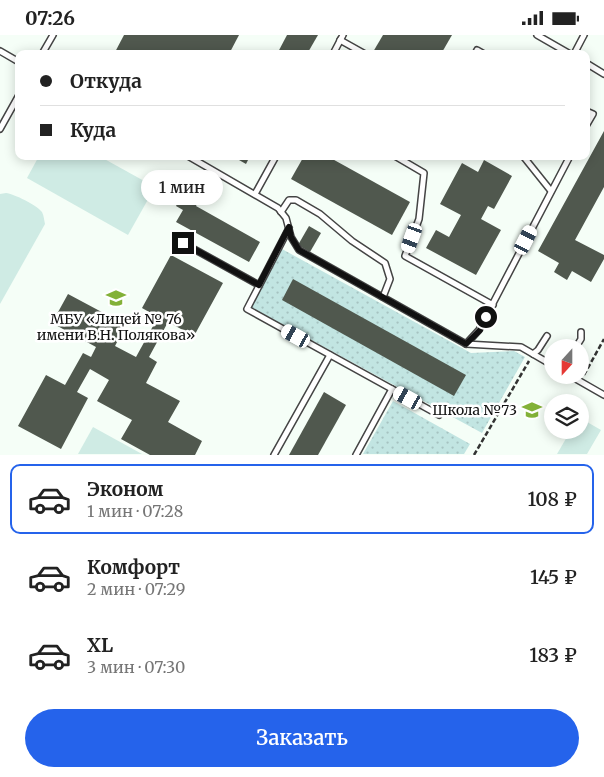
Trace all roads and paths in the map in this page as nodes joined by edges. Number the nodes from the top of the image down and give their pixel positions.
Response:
1 (53, 35) edge
2 (537, 35) edge
3 (584, 35) edge
4 (342, 37) edge
5 (44, 50) edge
6 (335, 50) edge
7 (360, 50) edge
8 (563, 50) edge
9 (576, 50) edge
10 (0, 51) edge
11 (15, 60) edge
12 (590, 65) edge
13 (604, 74) edge
14 (15, 102) edge
15 (0, 129) edge
16 (195, 160) edge
17 (274, 160) edge
18 (402, 160) edge
19 (526, 160) edge
20 (568, 160) edge
21 (550, 191) junction
22 (255, 194) junction
23 (282, 212) junction
24 (289, 227) junction
25 (183, 243) dead end
26 (259, 285) junction
27 (383, 297) junction
28 (493, 305) junction
29 (581, 332) dead end
30 (547, 336) dead end
31 (581, 339) edge
32 (604, 339) edge
33 (466, 344) junction
34 (533, 354) junction
35 (330, 355) junction
36 (544, 360) edge
37 (589, 366) edge
38 (585, 384) edge
39 (392, 389) junction
40 (604, 395) edge
41 (439, 415) dead end
42 (274, 455) edge
43 (356, 455) edge
44 (474, 455) edge

1 - 5 lane
2 - 8 lane
3 - 9 lane
4 - 6 lane
4 - 7 lane
10 - 11 lane
12 - 13 lane
14 - 15 lane
16 - 22 lane
17 - 22 lane
18 - 28 lane
19 - 21 lane
20 - 21 lane
21 - 28 lane
22 - 23 lane
23 - 24 lane
23 - 27 lane
24 - 26 lane
24 - 27 lane
25 - 26 lane
26 - 35 lane
27 - 33 lane
28 - 33 lane
29 - 31 lane
30 - 34 lane
32 - 37 path
33 - 34 lane
34 - 36 lane
34 - 44 path
35 - 39 lane
35 - 42 lane
38 - 40 lane
39 - 41 lane
39 - 43 lane

